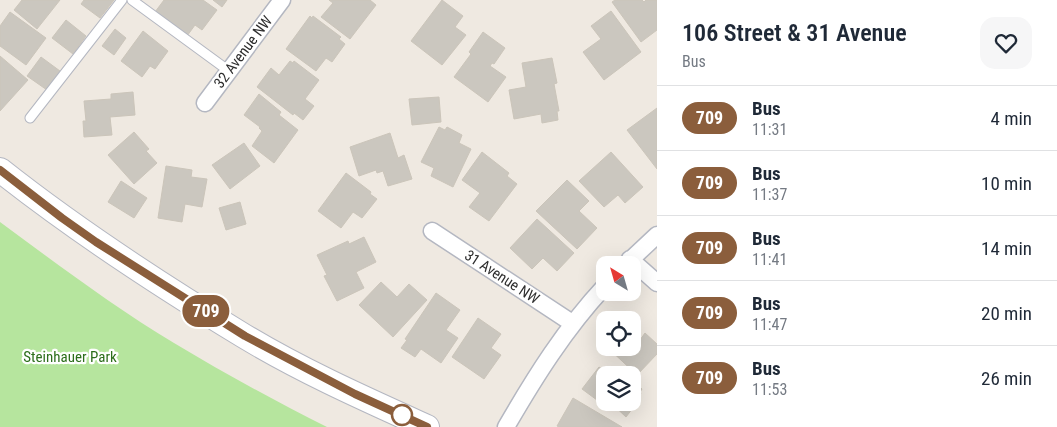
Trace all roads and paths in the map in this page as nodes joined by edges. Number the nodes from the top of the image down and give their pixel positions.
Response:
1 (122, 0) edge
2 (132, 0) edge
3 (282, 0) edge
4 (229, 71) junction
5 (205, 103) dead end
6 (30, 118) dead end
7 (0, 170) edge
8 (432, 231) dead end
9 (657, 235) edge
10 (634, 256) edge
11 (641, 271) edge
12 (657, 283) edge
13 (596, 296) edge
14 (572, 324) junction
15 (427, 427) edge
16 (506, 427) edge

1 - 6 lane
2 - 4 lane
3 - 4 street, 32 Avenue NW
4 - 5 street, 32 Avenue NW
7 - 15 street
8 - 14 street, 31 Avenue NW
9 - 10 street
11 - 12 street
13 - 14 street
14 - 16 street

